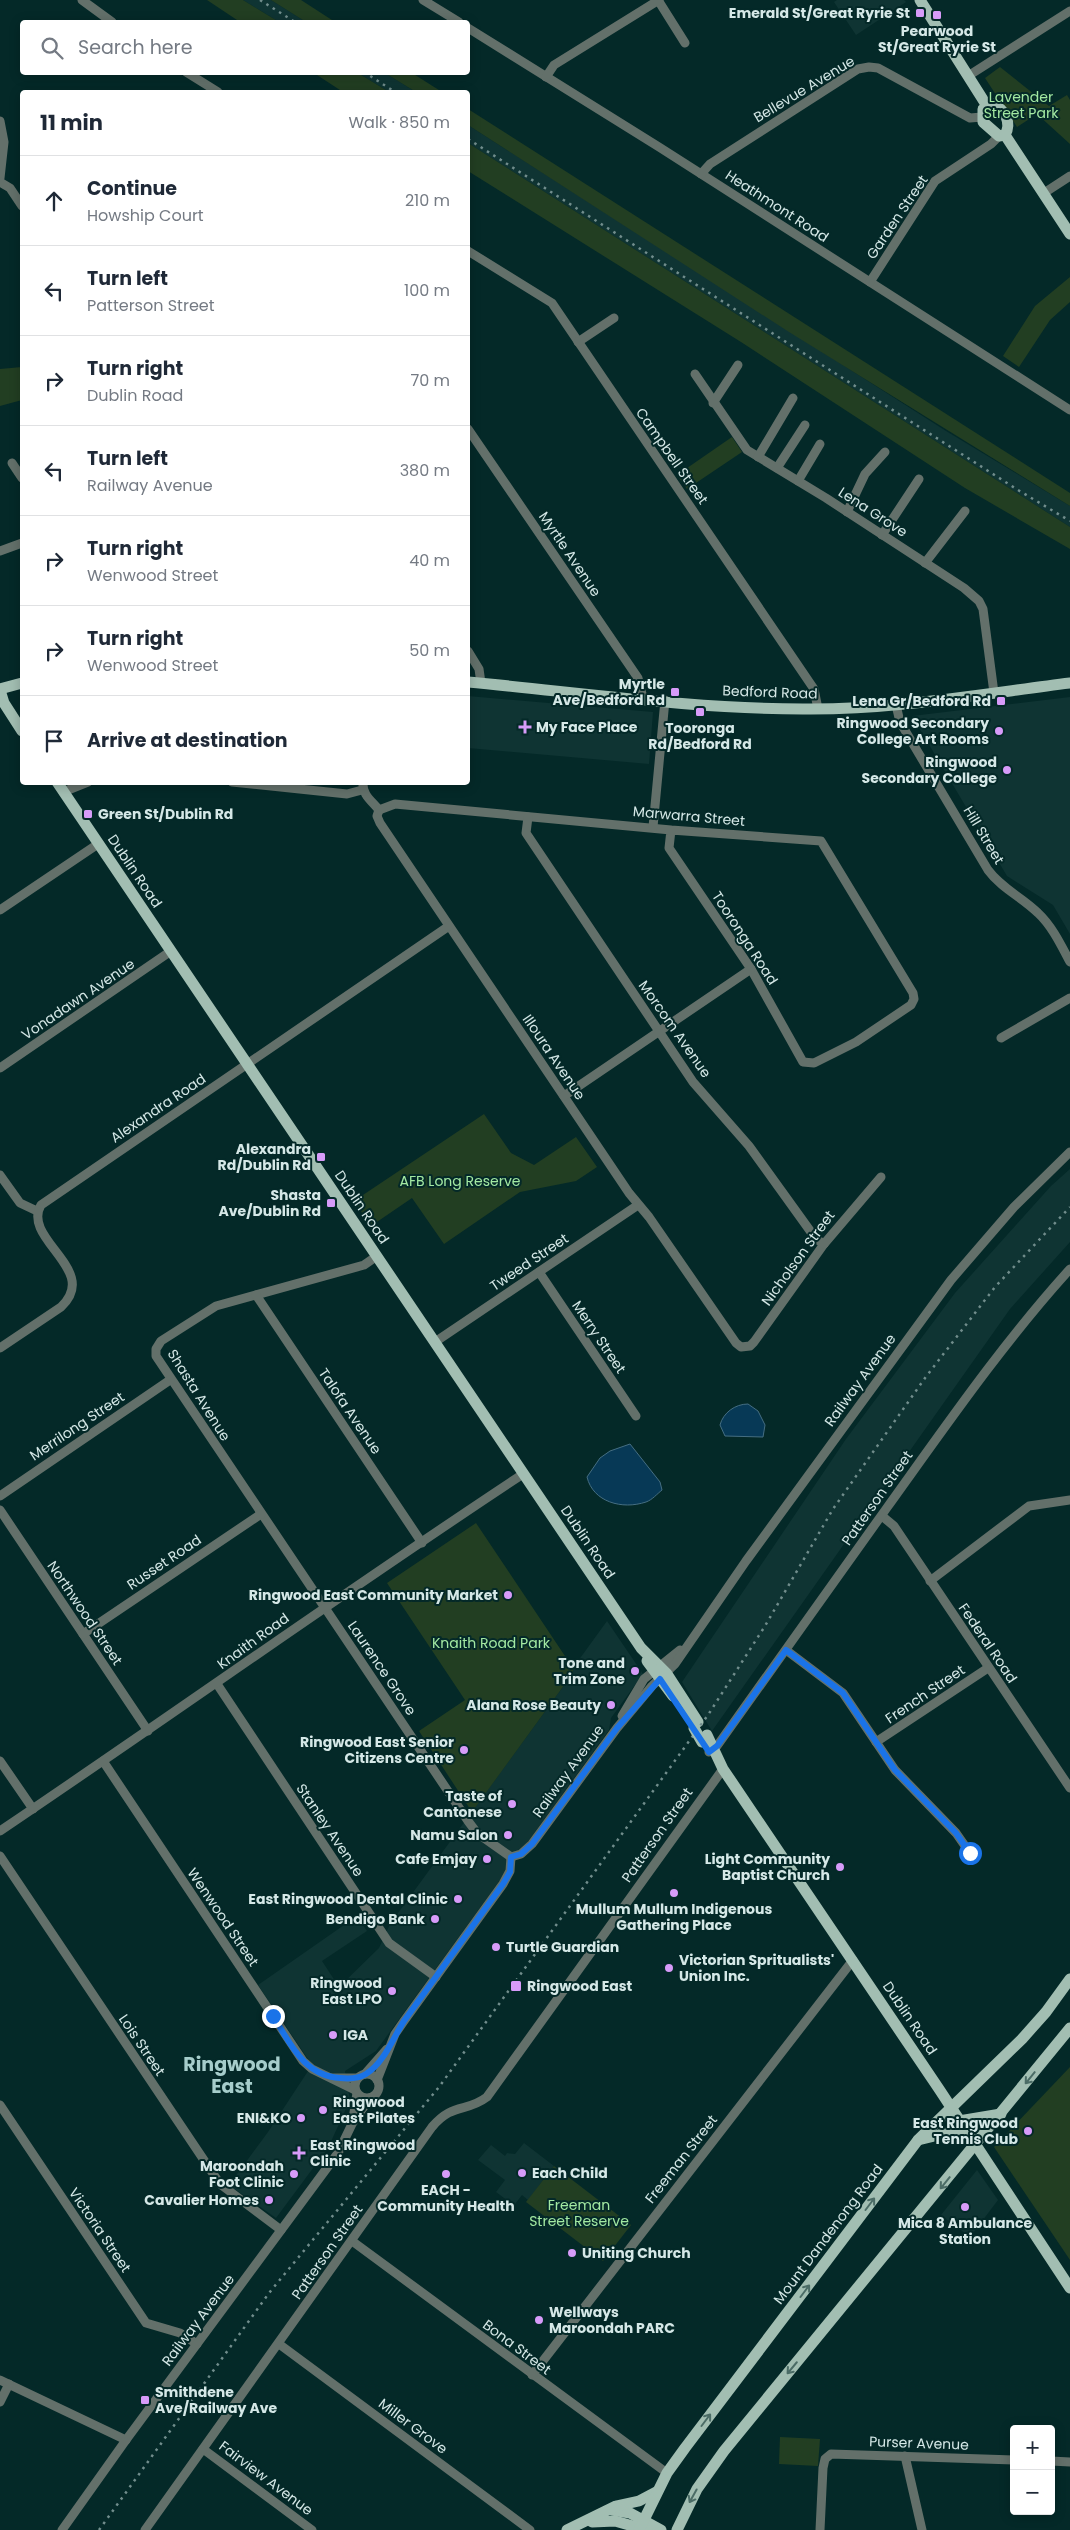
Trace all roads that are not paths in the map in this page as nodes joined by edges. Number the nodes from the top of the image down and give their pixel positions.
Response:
1 (82, 0) edge
2 (423, 0) edge
3 (659, 0) edge
4 (920, 0) edge
5 (1070, 11) edge
6 (109, 20) edge
7 (456, 20) edge
8 (470, 29) edge
9 (685, 43) dead end
10 (191, 75) edge
11 (968, 76) junction
12 (546, 77) junction
13 (215, 90) edge
14 (984, 111) junction
15 (0, 121) edge
16 (1002, 135) junction
17 (701, 174) junction
18 (1070, 176) edge
19 (0, 180) edge
20 (1044, 193) junction
21 (20, 203) edge
22 (1070, 234) edge
23 (470, 253) edge
24 (870, 282) junction
25 (614, 318) dead end
26 (578, 342) junction
27 (738, 365) dead end
28 (695, 374) dead end
29 (793, 398) dead end
30 (713, 403) junction
31 (1070, 410) edge
32 (805, 425) dead end
33 (470, 432) edge
34 (820, 444) dead end
35 (885, 452) dead end
36 (758, 457) junction
37 (12, 463) dead end
38 (777, 468) junction
39 (20, 475) edge
40 (919, 479) dead end
41 (798, 481) junction
42 (965, 511) dead end
43 (848, 512) junction
44 (882, 535) junction
45 (20, 544) edge
46 (0, 550) edge
47 (925, 563) junction
48 (470, 654) edge
49 (470, 682) edge
50 (481, 683) junction
51 (20, 684) edge
52 (1070, 684) edge
53 (0, 689) edge
54 (994, 693) junction
55 (643, 698) junction
56 (665, 700) junction
57 (896, 704) junction
58 (818, 709) junction
59 (20, 727) edge
60 (260, 785) edge
61 (363, 786) edge
62 (60, 787) edge
63 (379, 810) junction
64 (528, 817) junction
65 (653, 827) junction
66 (671, 830) junction
67 (98, 844) junction
68 (0, 910) edge
69 (449, 926) junction
70 (171, 952) junction
71 (1070, 962) edge
72 (751, 969) junction
73 (1070, 998) edge
74 (659, 1031) junction
75 (1001, 1038) dead end
76 (803, 1062) joint
77 (246, 1064) junction
78 (0, 1068) edge
79 (564, 1096) junction
80 (1070, 1152) edge
81 (0, 1175) edge
82 (881, 1177) dead end
83 (638, 1205) junction
84 (37, 1211) junction
85 (824, 1244) junction
86 (377, 1256) junction
87 (1070, 1269) edge
88 (539, 1272) junction
89 (256, 1295) junction
90 (436, 1342) junction
91 (736, 1343) joint
92 (0, 1348) edge
93 (170, 1380) junction
94 (636, 1416) dead end
95 (523, 1474) junction
96 (0, 1496) edge
97 (1070, 1500) edge
98 (0, 1510) edge
99 (261, 1514) junction
100 (882, 1516) junction
101 (422, 1543) junction
102 (930, 1581) junction
103 (324, 1608) junction
104 (83, 1634) junction
105 (786, 1650) junction
106 (988, 1668) junction
107 (660, 1672) junction
108 (216, 1684) junction
109 (148, 1730) junction
110 (876, 1742) junction
111 (712, 1750) junction
112 (0, 1761) edge
113 (103, 1761) junction
114 (722, 1768) junction
115 (1070, 1788) edge
116 (32, 1809) junction
117 (0, 1831) edge
118 (970, 1853) dead end
119 (0, 1856) edge
120 (511, 1857) junction
121 (852, 1960) junction
122 (436, 1977) junction
123 (1070, 1980) edge
124 (1070, 2028) edge
125 (390, 2045) junction
126 (362, 2076) junction
127 (330, 2078) junction
128 (377, 2080) junction
129 (356, 2091) junction
130 (370, 2098) junction
131 (0, 2105) edge
132 (950, 2107) junction
133 (1002, 2114) junction
134 (959, 2121) junction
135 (352, 2124) junction
136 (967, 2132) junction
137 (918, 2140) junction
138 (976, 2146) junction
139 (281, 2230) junction
140 (352, 2240) junction
141 (1070, 2288) edge
142 (197, 2344) junction
143 (279, 2344) junction
144 (532, 2375) junction
145 (4, 2382) edge
146 (0, 2402) edge
147 (126, 2440) junction
148 (203, 2449) junction
149 (905, 2456) junction
150 (1010, 2460) edge
151 (1055, 2461) edge
152 (1070, 2462) edge
153 (667, 2473) junction
154 (656, 2492) junction
155 (610, 2510) junction
156 (580, 2524) junction
157 (617, 2525) edge
158 (642, 2527) edge
159 (62, 2530) edge
160 (145, 2530) edge
161 (312, 2530) edge
162 (530, 2530) edge
163 (567, 2530) edge
164 (661, 2530) edge
165 (677, 2530) edge
166 (820, 2530) edge
167 (922, 2530) edge

1 - 6 street
2 - 7 street
3 - 9 street
3 - 12 street
4 - 11 main road
5 - 11 street
8 - 12 street, Heathmont Road
10 - 13 street
11 - 14 main road
12 - 17 street, Heathmont Road
14 - 16 main road
14 - 16 main road
14 - 17 street, Bellevue Avenue
15 - 19 street
16 - 20 main road
16 - 24 street, Garden Street
17 - 24 street, Heathmont Road
18 - 20 street
19 - 21 street
20 - 22 main road
23 - 26 street, Campbell Street
24 - 31 street, Heathmont Road
25 - 26 street
26 - 58 street, Campbell Street
27 - 30 street
28 - 30 street, Lena Grove
29 - 36 street
30 - 36 street, Lena Grove
32 - 38 street
33 - 55 street, Myrtle Avenue
34 - 41 street
35 - 43 street
36 - 38 street, Lena Grove
37 - 39 street
38 - 41 street, Lena Grove
40 - 44 street
41 - 43 street, Lena Grove
42 - 47 street
43 - 44 street, Lena Grove
44 - 47 street, Lena Grove
45 - 46 street
47 - 54 street, Lena Grove
48 - 50 street
49 - 50 main road, Bedford Road
50 - 55 main road, Bedford Road
51 - 53 main road
52 - 54 main road, Bedford Road
53 - 59 main road
54 - 57 main road, Bedford Road
55 - 56 main road, Bedford Road
56 - 58 main road, Bedford Road
56 - 65 street
57 - 58 main road, Bedford Road
57 - 71 street, Hill Street
60 - 61 street
61 - 63 street, Illoura Avenue
62 - 67 main road, Dublin Road
63 - 64 street, Marwarra Street
63 - 69 street, Illoura Avenue
64 - 65 street, Marwarra Street
64 - 74 street, Morcom Avenue
65 - 66 street, Marwarra Street
66 - 72 street, Tooronga Road
66 - 76 street, Marwarra Street
67 - 68 street
67 - 70 main road, Dublin Road
69 - 77 street, Alexandra Road
69 - 79 street, Illoura Avenue
70 - 77 main road, Dublin Road
70 - 78 street, Vonadawn Avenue
72 - 74 street
72 - 76 street, Tooronga Road
73 - 75 street
74 - 79 street
74 - 85 street, Morcom Avenue
77 - 84 street, Alexandra Road
77 - 86 main road, Dublin Road
79 - 83 street, Illoura Avenue
80 - 107 street, Railway Avenue
81 - 84 street
82 - 85 street, Nicholson Street
83 - 88 street, Tweed Street
83 - 91 street, Illoura Avenue
84 - 92 street
85 - 91 street, Nicholson Street
86 - 89 street, Shasta Avenue
86 - 90 main road, Dublin Road
87 - 100 street, Patterson Street
88 - 90 street, Tweed Street
88 - 94 street, Merry Street
89 - 93 street, Shasta Avenue
89 - 101 street, Talofa Avenue
90 - 95 main road, Dublin Road
93 - 96 street, Merrilong Street
93 - 99 street, Shasta Avenue
95 - 101 street, Knaith Road
95 - 107 main road, Dublin Road
97 - 102 street
98 - 104 street, Northwood Street
99 - 103 street, Shasta Avenue
99 - 104 street, Russet Road
100 - 102 street, Federal Road
100 - 105 street, Patterson Street
101 - 103 street, Knaith Road
102 - 106 street, Federal Road
103 - 108 street, Knaith Road
103 - 120 street, Laurence Grove
104 - 109 street, Northwood Street
105 - 110 street
105 - 111 street, Patterson Street
106 - 110 street, French Street
106 - 115 street, Federal Road
107 - 111 main road, Dublin Road, bridge
107 - 120 street, Railway Avenue
108 - 109 street, Knaith Road
108 - 122 street, Stanley Avenue
109 - 113 street, Knaith Road
110 - 118 street
111 - 114 main road, Dublin Road
112 - 116 street
113 - 116 street, Knaith Road
113 - 127 street, Wenwood Street
114 - 121 main road, Dublin Road
114 - 140 street, Patterson Street
116 - 117 street, Knaith Road
119 - 139 street, Lois Street
120 - 122 street
121 - 132 main road, Dublin Road
121 - 144 street, Freeman Street
122 - 125 street
123 - 132 main road, Mount Dandenong Road
124 -> 133 main road
125 - 126 street
125 - 128 street
126 - 127 street, Wenwood Street
126 - 128 street
126 - 129 street
127 - 129 street, Wenwood Street
128 - 130 street
129 - 130 street
129 - 135 street, Railway Avenue
130 - 135 street, Railway Avenue
131 - 142 street, Victoria Street
132 - 134 main road, Dublin Road
132 - 137 main road, Mount Dandenong Road
133 - 134 main road
133 - 138 main road
134 - 136 main road, Dublin Road
135 - 139 street, Railway Avenue
136 - 137 main road
136 - 138 main road, Dublin Road
153 -> 137 main road, Mount Dandenong Road
138 - 141 main road, Dublin Road
138 -> 165 main road
139 - 142 street, Railway Avenue
140 - 143 street, Patterson Street
140 - 144 street, Bona Street
142 - 147 street, Railway Avenue
143 - 148 street, Patterson Street
143 - 162 street, Miller Grove
144 - 153 street, Bona Street
145 - 146 street
145 - 147 street
147 - 159 street, Railway Avenue
148 - 160 street, Patterson Street
148 - 161 street, Fairview Avenue
149 - 150 street, Purser Avenue
149 - 166 street, Purser Avenue
149 - 167 street
151 - 152 street
153 - 154 main road, Mount Dandenong Road
154 - 155 main road
154 - 158 main road, Mount Dandenong Road
155 - 156 main road
155 - 158 main road
156 - 157 main road
156 - 163 main road
157 - 158 main road
158 - 164 main road

